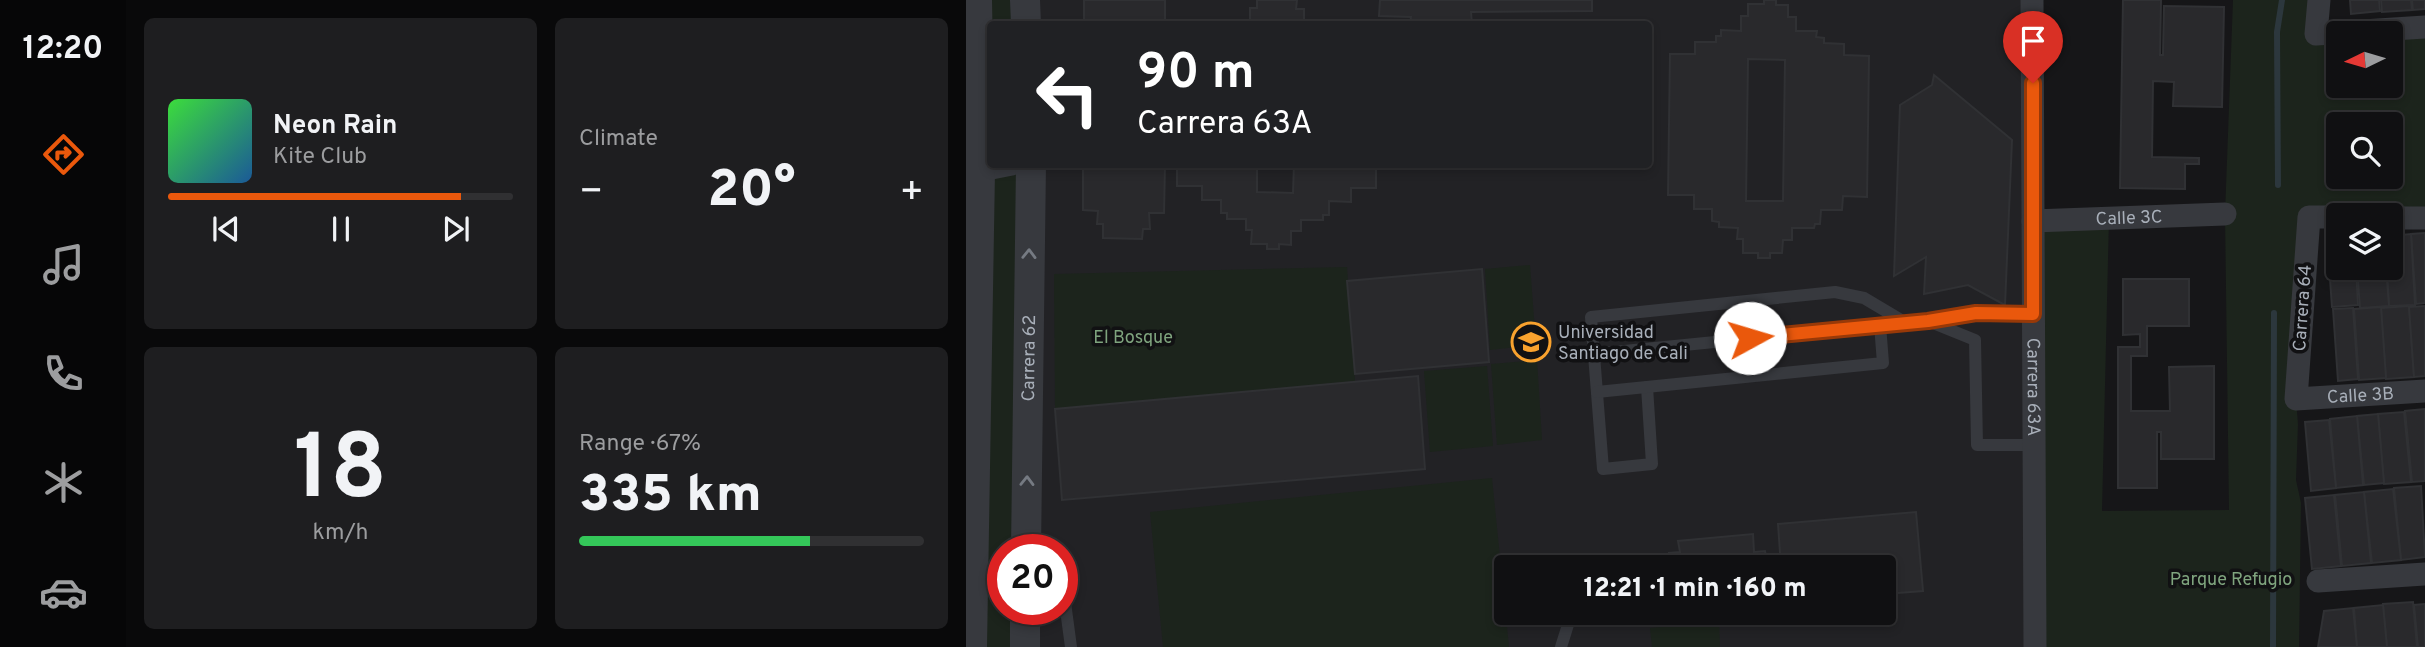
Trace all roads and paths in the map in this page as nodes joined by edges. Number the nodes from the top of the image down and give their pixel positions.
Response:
1 (977, 0) edge
2 (1025, 0) edge
3 (2032, 0) edge
4 (2319, 0) edge
5 (1026, 21) edge
6 (2425, 27) edge
7 (992, 168) edge
8 (1031, 168) edge
9 (973, 172) edge
10 (2225, 214) dead end
11 (2326, 217) edge
12 (2403, 218) edge
13 (2425, 218) edge
14 (2034, 220) junction
15 (2033, 314) junction
16 (1928, 321) junction
17 (1906, 323) junction
18 (1880, 325) junction
19 (1594, 354) junction
20 (1647, 387) junction
21 (2425, 391) edge
22 (1597, 393) junction
23 (2296, 399) joint
24 (2034, 445) junction
25 (1026, 534) edge
26 (2425, 574) edge
27 (2318, 581) dead end
28 (1025, 625) edge
29 (1068, 625) edge
30 (1568, 625) edge
31 (972, 647) edge
32 (1025, 647) edge
33 (1071, 647) edge
34 (1560, 647) edge
35 (2035, 647) edge

1 - 9 street
2 - 5 street
3 - 14 street, Carrera 63A
4 - 6 street
7 - 9 street
25 -> 8 street, Carrera 62
9 - 31 street
10 - 14 street, Calle 3C
11 - 23 street, Carrera 64
12 - 13 street
14 - 15 street, Carrera 63A
15 - 16 lane
15 - 24 street, Carrera 63A
16 - 17 lane
16 - 24 lane
17 - 18 lane
17 - 19 lane
18 - 19 lane
18 - 20 lane
19 - 22 lane
20 - 22 lane
20 - 22 lane
21 - 23 street, Calle 3B
24 - 35 street, Carrera 63A
26 - 27 street
28 - 32 street
29 - 33 lane
30 - 34 lane

